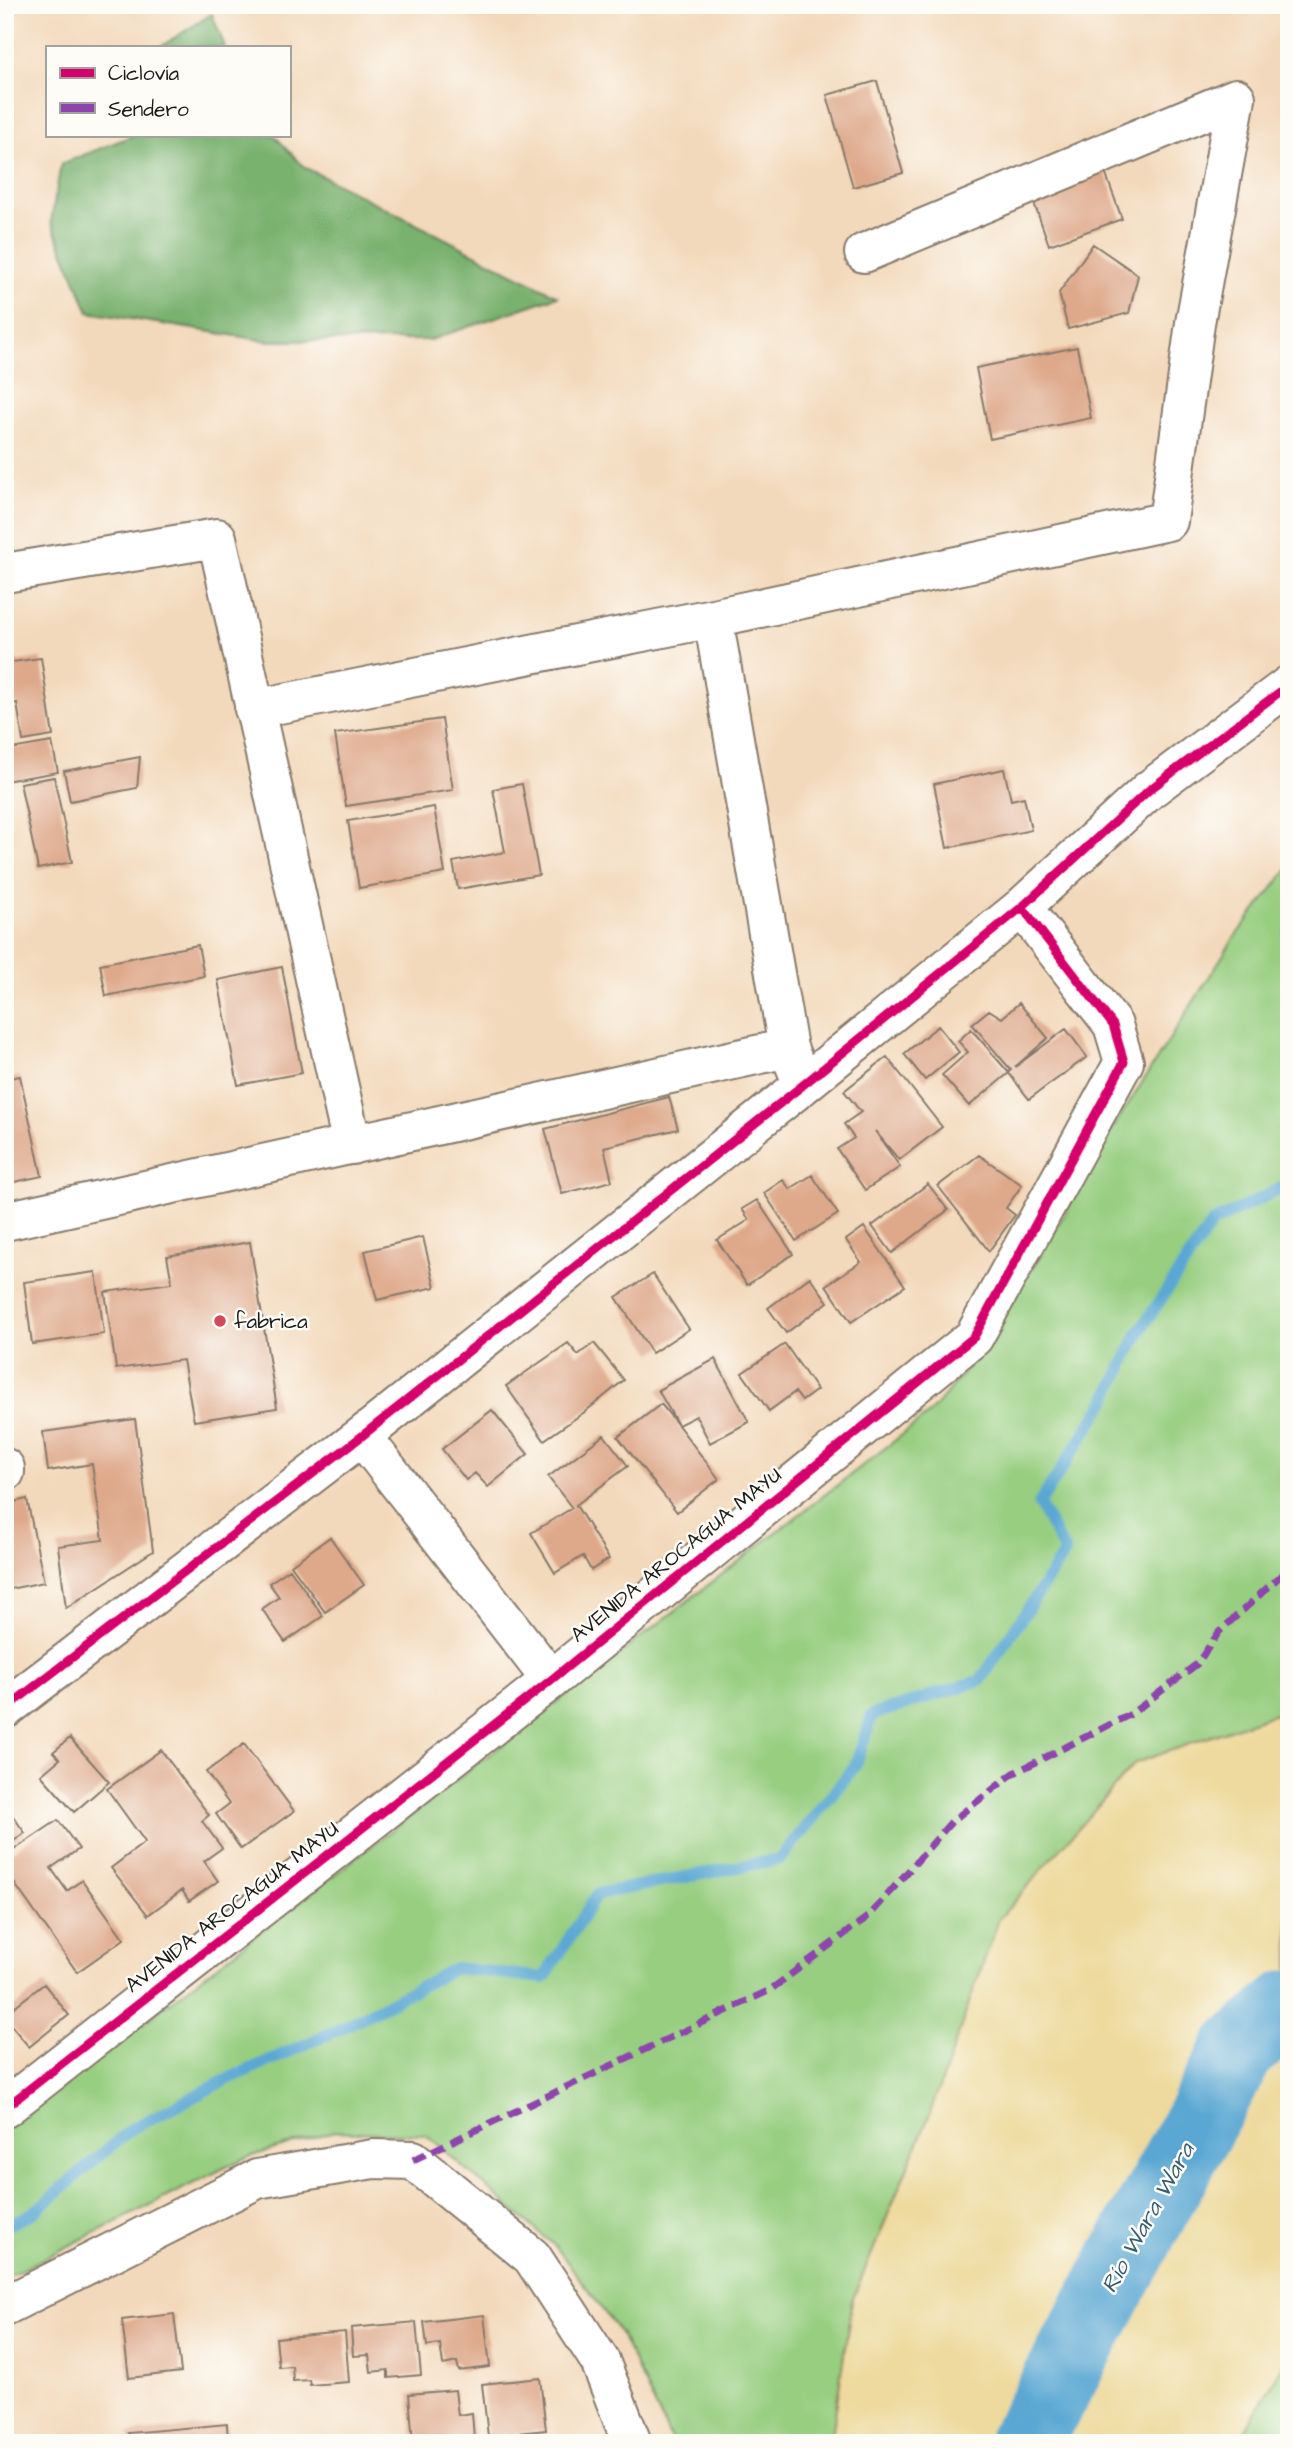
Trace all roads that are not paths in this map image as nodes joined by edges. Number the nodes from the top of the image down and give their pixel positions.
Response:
1 (864, 253) dead end
2 (5, 573) edge
3 (713, 618) junction
4 (1289, 685) edge
5 (254, 709) junction
6 (1022, 908) junction
7 (788, 1048) junction
8 (803, 1085) junction
9 (352, 1145) junction
10 (5, 1221) edge
11 (362, 1436) junction
12 (551, 1680) junction
13 (5, 1709) edge
14 (5, 2108) edge
15 (5, 2306) edge
16 (632, 2443) edge

1 - 3 street
2 - 5 street
3 - 5 street
3 - 7 street
4 - 6 street
5 - 9 street
6 - 8 street
6 - 12 street, AVENIDA AROCAGUA MAYU
7 - 8 street
7 - 9 street
8 - 11 street
9 - 10 street
11 - 12 street
11 - 13 street
12 - 14 street, AVENIDA AROCAGUA MAYU
15 - 16 street

